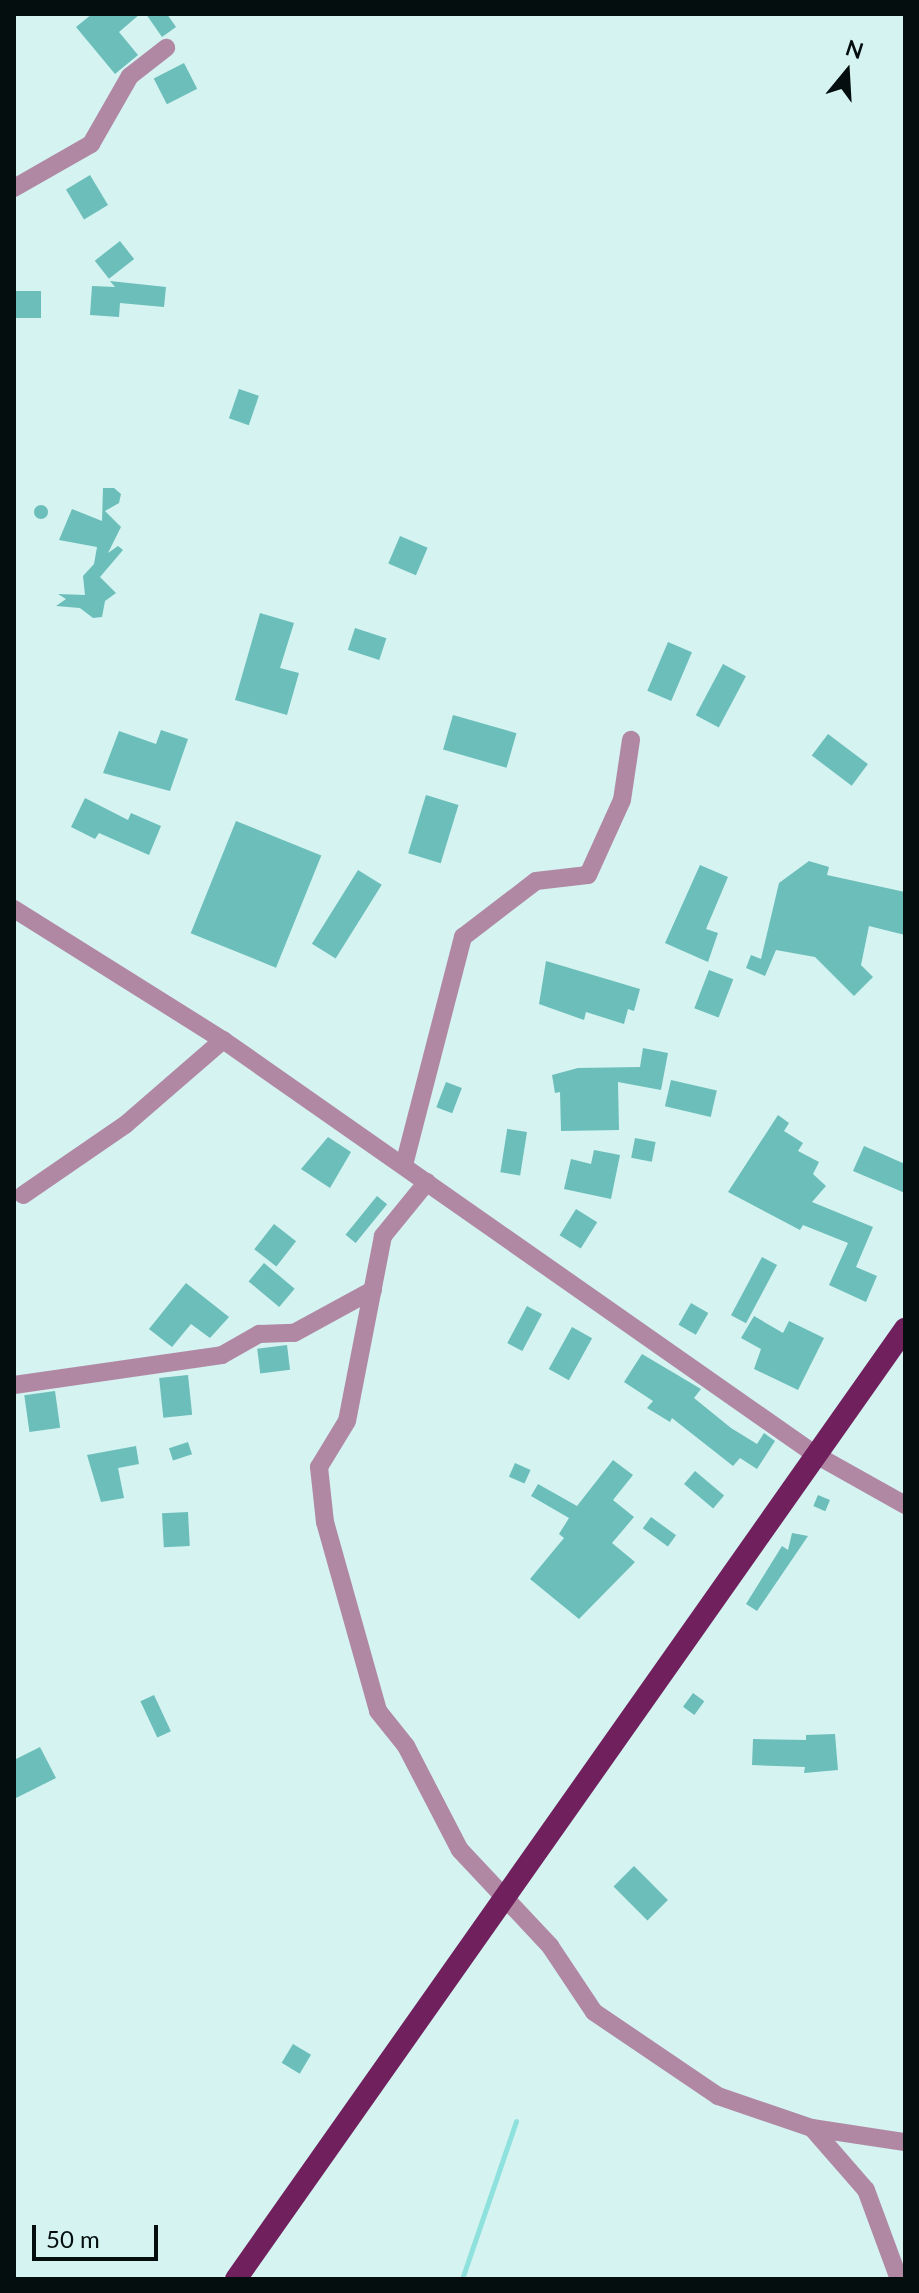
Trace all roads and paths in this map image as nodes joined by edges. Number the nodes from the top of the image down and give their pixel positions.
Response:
1 (166, 48) dead end
2 (14, 188) edge
3 (631, 740) dead end
4 (14, 909) edge
5 (223, 1040) junction
6 (404, 1165) junction
7 (427, 1182) junction
8 (23, 1195) dead end
9 (373, 1290) junction
10 (905, 1329) edge
11 (14, 1385) edge
12 (816, 1455) junction
13 (905, 1505) edge
14 (503, 1894) junction
15 (812, 2128) junction
16 (905, 2142) edge
17 (236, 2279) edge
18 (899, 2279) edge

1 - 2 street
3 - 6 street
4 - 5 street
5 - 6 street
5 - 8 street
6 - 7 street
7 - 9 street
7 - 12 street
9 - 11 street
9 - 14 street
10 - 12 highway
12 - 13 street
12 - 14 highway
14 - 15 street
14 - 17 highway
15 - 16 street
15 - 18 street

